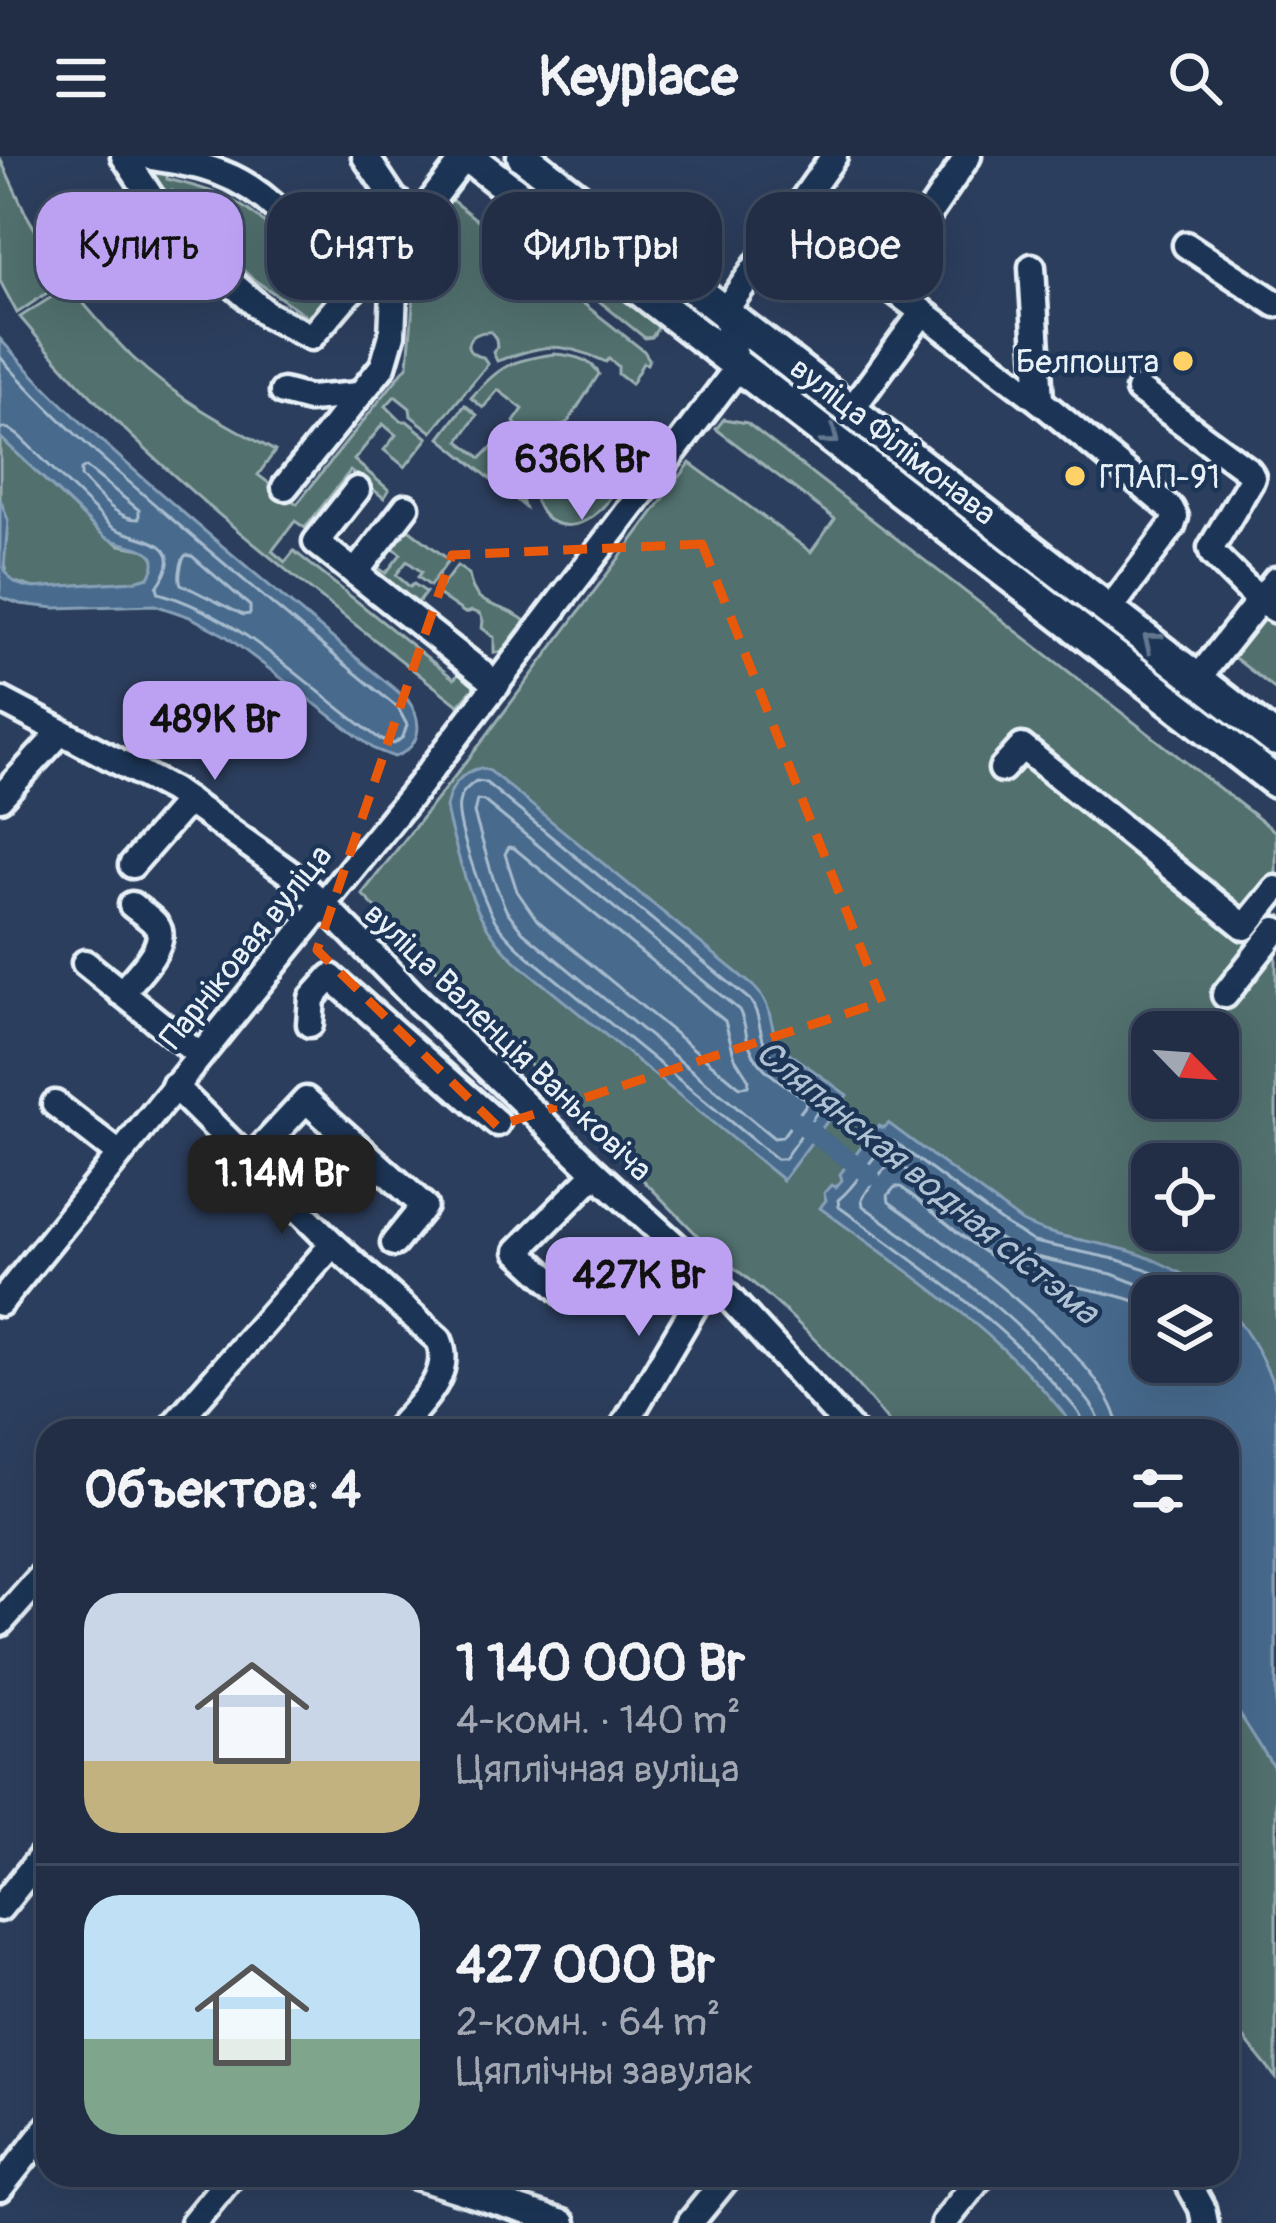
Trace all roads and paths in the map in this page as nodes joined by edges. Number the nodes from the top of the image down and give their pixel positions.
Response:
1 (124, 156) edge
2 (148, 156) edge
3 (364, 156) edge
4 (467, 156) edge
5 (524, 156) edge
6 (834, 156) edge
7 (968, 156) edge
8 (389, 192) edge
9 (438, 192) edge
10 (267, 199) edge
11 (1186, 245) dead end
12 (1032, 267) dead end
13 (342, 300) edge
14 (394, 300) edge
15 (1276, 304) edge
16 (724, 312) junction
17 (923, 312) junction
18 (738, 367) junction
19 (1138, 390) dead end
20 (284, 392) dead end
21 (359, 395) junction
22 (1040, 401) junction
23 (851, 410) junction
24 (285, 487) dead end
25 (357, 490) dead end
26 (406, 507) dead end
27 (356, 573) junction
28 (1081, 587) junction
29 (1270, 597) edge
30 (1110, 609) junction
31 (1060, 614) junction
32 (1198, 678) junction
33 (497, 685) junction
34 (3, 701) edge
35 (61, 732) junction
36 (1276, 740) edge
37 (1002, 769) dead end
38 (1276, 782) edge
39 (0, 799) edge
40 (188, 801) junction
41 (131, 865) dead end
42 (1276, 889) edge
43 (322, 903) junction
44 (131, 905) dead end
45 (1276, 930) edge
46 (85, 964) dead end
47 (122, 992) junction
48 (1225, 995) dead end
49 (440, 1022) junction
50 (310, 1024) dead end
51 (416, 1049) junction
52 (199, 1055) junction
53 (174, 1086) junction
54 (55, 1104) dead end
55 (497, 1123) dead end
56 (119, 1154) junction
57 (248, 1162) junction
58 (596, 1173) junction
59 (572, 1197) junction
60 (536, 1205) dead end
61 (394, 1243) dead end
62 (334, 1244) junction
63 (710, 1278) junction
64 (565, 1294) dead end
65 (0, 1303) edge
66 (180, 1419) edge
67 (406, 1419) edge
68 (627, 1419) edge
69 (841, 1419) edge
70 (36, 1582) edge
71 (0, 1623) edge
72 (36, 1863) edge
73 (0, 1908) edge
74 (36, 2142) edge
75 (222, 2187) edge
76 (483, 2187) edge
77 (719, 2187) edge
78 (972, 2187) edge
79 (1191, 2187) edge
80 (0, 2188) edge
81 (193, 2223) edge
82 (563, 2223) edge
83 (690, 2223) edge
84 (944, 2223) edge
85 (1205, 2223) edge

1 - 13 street
2 - 10 street
3 - 8 street
4 - 9 street
4 - 18 main road, вуліца Філімонава
5 - 16 main road, вуліца Філімонава
6 - 16 street
7 - 17 street
11 - 15 street
12 - 22 street
14 - 21 street
16 - 18 street
16 - 23 main road, вуліца Філімонава
17 - 22 street
17 - 23 street
18 -> 31 main road, вуліца Філімонава
18 - 33 street, Парніковая вуліца
19 - 29 street
20 - 21 street
21 - 24 street
22 - 30 street
23 - 28 main road, вуліца Філімонава
25 - 27 street
26 - 27 street
27 - 33 street
28 - 30 main road, вуліца Філімонава
28 - 31 main road
29 - 32 street
32 -> 30 main road, вуліца Філімонава
31 - 38 main road, вуліца Філімонава
32 - 36 main road, вуліца Філімонава
33 - 43 street, Парніковая вуліца
34 - 35 street, вуліца Валенція Ваньковіча
35 - 39 street
35 - 40 street, вуліца Валенція Ваньковіча
37 - 42 street
40 - 41 street
40 - 43 street, вуліца Валенція Ваньковіча
43 - 49 street, вуліца Валенція Ваньковіча
43 - 52 street, Парніковая вуліца
44 - 47 street
45 - 48 street
46 - 47 street
47 - 52 street
49 - 51 street
49 - 58 street, вуліца Валенція Ваньковіча
50 - 51 street
51 - 55 street
52 - 53 street, Парніковая вуліца
53 - 56 street, Парніковая вуліца
53 - 57 street
54 - 56 street
56 - 65 street, Парніковая вуліца
57 - 61 street
57 - 62 street
58 - 59 street
58 - 63 street, вуліца Валенція Ваньковіча
59 - 60 street
59 - 64 street
62 - 66 street
62 - 67 street
63 - 68 street
63 - 69 street, вуліца Валенція Ваньковіча
70 - 71 street
72 - 73 street
74 - 80 street
75 - 81 street
76 - 82 street
77 - 83 street
78 - 84 street
79 - 85 street

